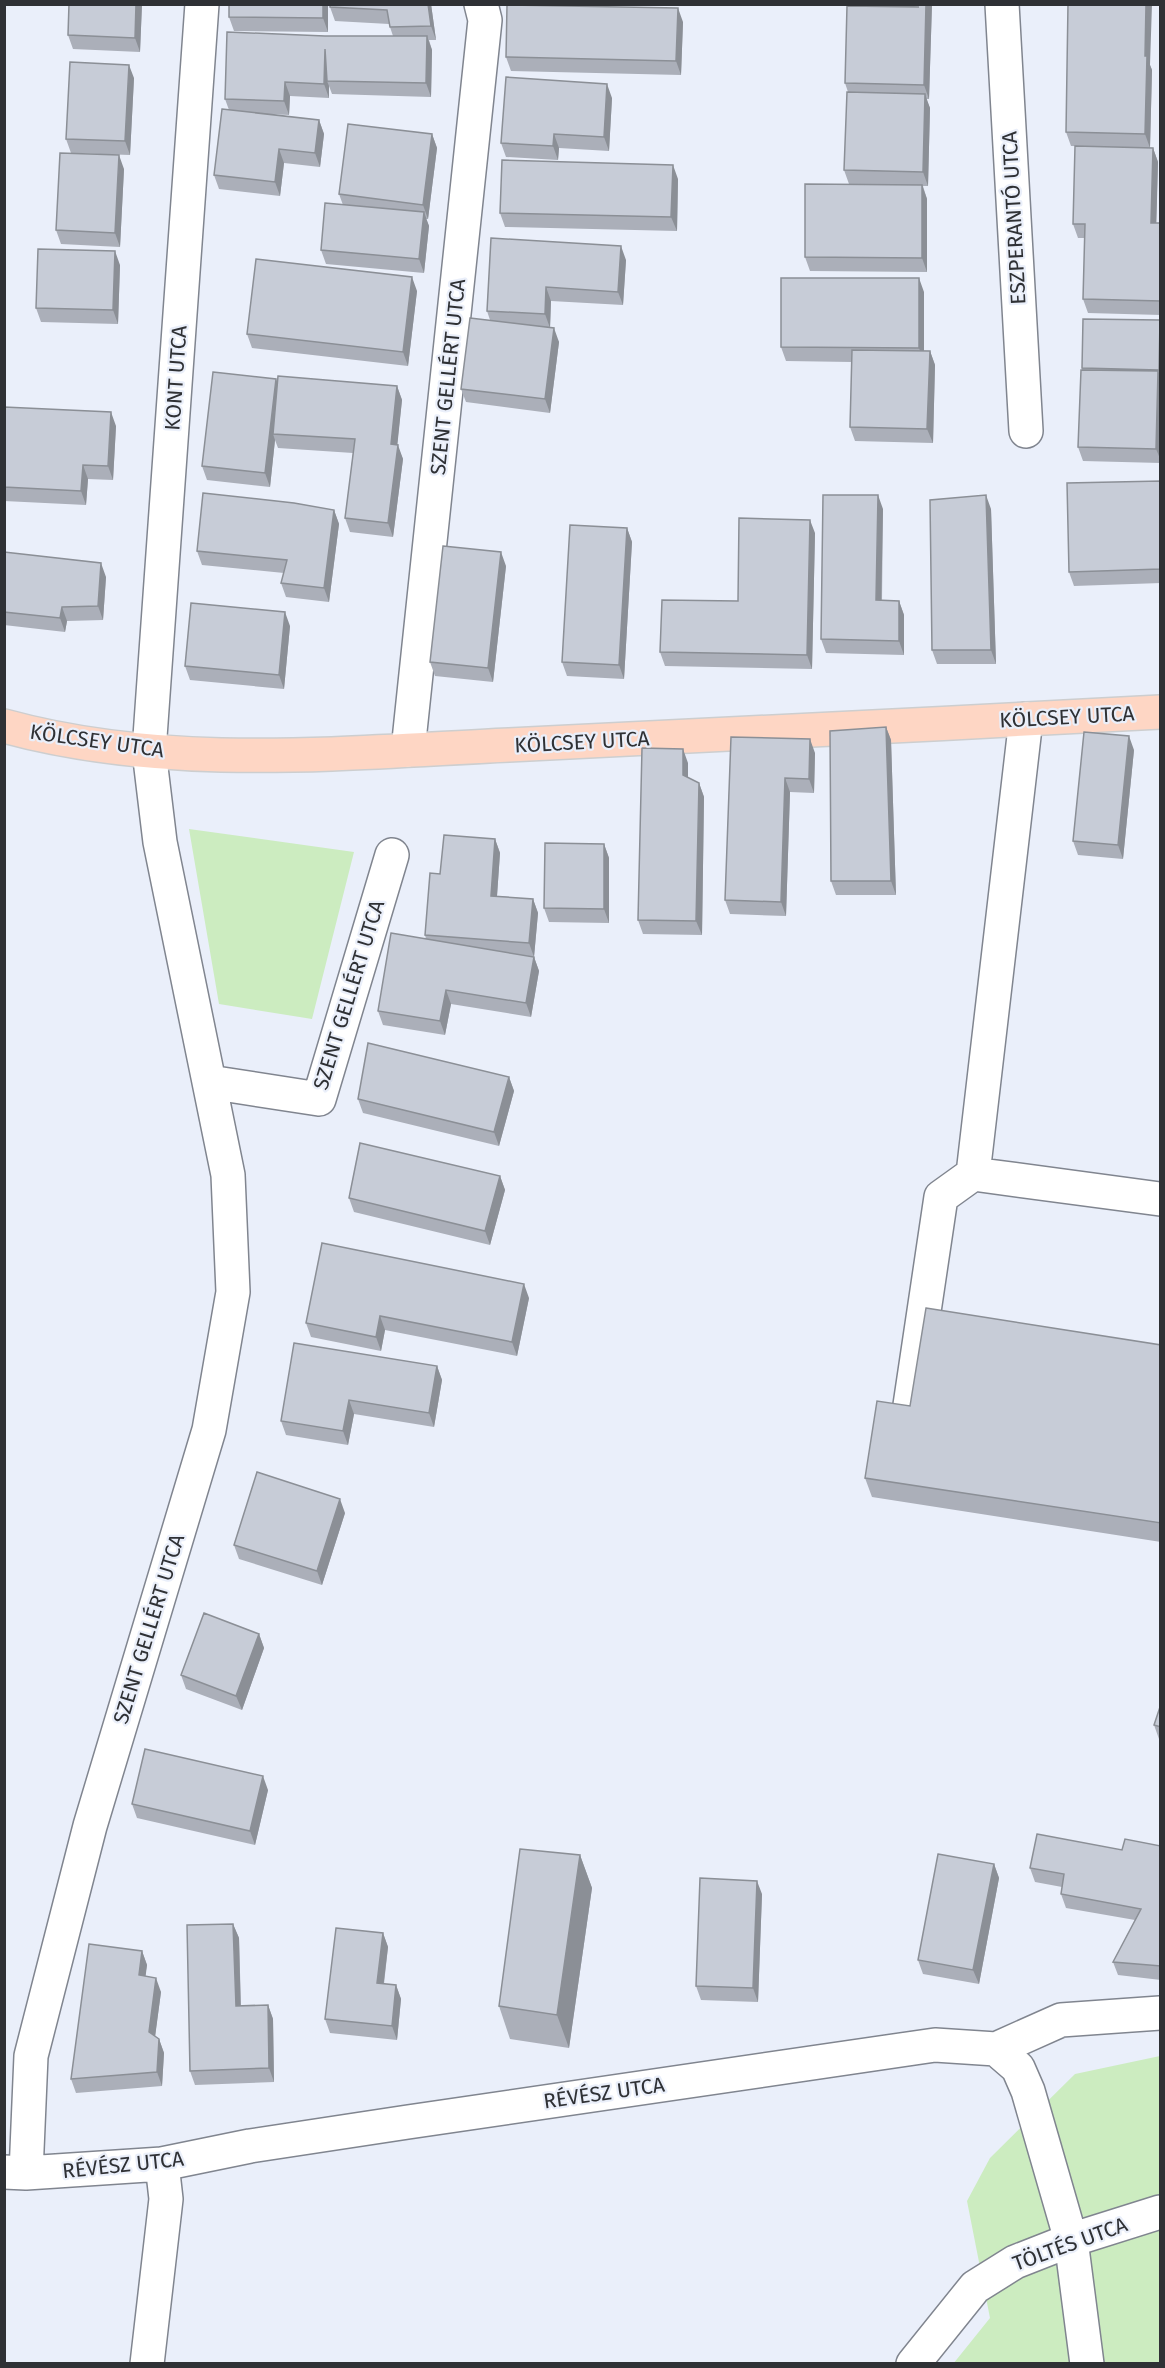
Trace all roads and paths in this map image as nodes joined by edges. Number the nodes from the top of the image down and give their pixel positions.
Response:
1 (202, 4) edge
2 (481, 4) edge
3 (1002, 4) edge
4 (1026, 431) dead end
5 (1161, 712) edge
6 (1026, 719) junction
7 (4, 726) edge
8 (408, 750) junction
9 (149, 752) junction
10 (392, 855) dead end
11 (209, 1082) junction
12 (973, 1174) junction
13 (1161, 1199) edge
14 (909, 1412) edge
15 (1161, 2013) edge
16 (996, 2049) junction
17 (162, 2164) junction
18 (15, 2173) edge
19 (1161, 2212) edge
20 (1071, 2241) junction
21 (147, 2364) edge
22 (913, 2364) edge
23 (1087, 2364) edge

1 - 9 street, KONT UTCA
2 - 8 street, SZENT GELLÉRT UTCA
3 - 4 street, ESZPERANTÓ UTCA
5 - 6 main road, KÖLCSEY UTCA
6 - 8 main road, KÖLCSEY UTCA
6 - 12 street
7 - 9 main road, KÖLCSEY UTCA
8 - 9 main road, KÖLCSEY UTCA
9 - 11 street, SZENT GELLÉRT UTCA
10 - 11 street, SZENT GELLÉRT UTCA
11 - 18 street, SZENT GELLÉRT UTCA
12 - 13 street
12 - 14 street
15 - 16 street
16 - 17 street, RÉVÉSZ UTCA
16 - 20 street
17 - 18 street, RÉVÉSZ UTCA
17 - 21 street
19 - 20 street, TÖLTÉS UTCA
20 - 22 street, TÖLTÉS UTCA
20 - 23 street

